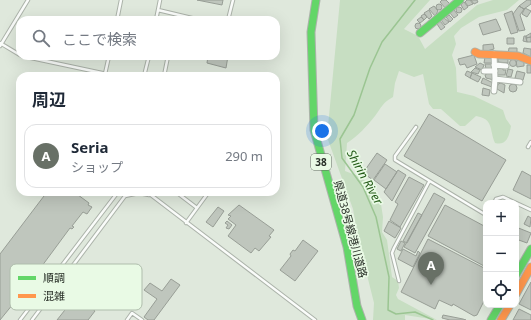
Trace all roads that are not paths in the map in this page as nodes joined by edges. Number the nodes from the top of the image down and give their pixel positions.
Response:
1 (28, 0) edge
2 (121, 0) edge
3 (160, 0) edge
4 (233, 0) edge
5 (316, 0) edge
6 (460, 0) edge
7 (158, 10) junction
8 (18, 16) edge
9 (118, 16) edge
10 (157, 16) edge
11 (183, 16) edge
12 (229, 16) edge
13 (16, 20) edge
14 (420, 33) dead end
15 (1, 45) edge
16 (475, 52) dead end
17 (16, 53) edge
18 (494, 54) junction
19 (40, 60) edge
20 (108, 60) edge
21 (147, 60) edge
22 (167, 60) edge
23 (531, 61) edge
24 (506, 66) dead end
25 (495, 68) junction
26 (484, 71) dead end
27 (96, 72) edge
28 (105, 72) edge
29 (145, 72) edge
30 (165, 72) edge
31 (495, 79) junction
32 (520, 82) dead end
33 (494, 91) dead end
34 (416, 127) dead end
35 (531, 142) edge
36 (528, 147) dead end
37 (429, 182) junction
38 (115, 196) edge
39 (125, 196) edge
40 (151, 196) edge
41 (181, 196) edge
42 (206, 196) edge
43 (496, 200) edge
44 (509, 200) edge
45 (519, 204) edge
46 (197, 208) junction
47 (531, 210) edge
48 (483, 213) edge
49 (186, 223) junction
50 (531, 248) edge
51 (63, 264) edge
52 (74, 264) edge
53 (531, 267) edge
54 (518, 272) edge
55 (399, 282) dead end
56 (519, 289) edge
57 (498, 308) edge
58 (508, 308) edge
59 (28, 310) edge
60 (40, 310) edge
61 (20, 320) edge
62 (32, 320) edge
63 (127, 320) edge
64 (142, 320) edge
65 (315, 320) edge
66 (362, 320) edge
67 (491, 320) edge
68 (501, 320) edge

1 - 8 lane
2 - 9 lane
3 - 7 lane
4 - 12 lane
5 - 66 main road, 県道38号線港川道路 / 38
6 - 14 main road
7 - 10 lane
7 - 11 lane
13 - 15 lane
15 - 17 lane
16 - 18 main road
18 - 23 main road
18 - 25 street
19 - 27 lane
20 - 28 lane
21 - 29 lane
22 - 30 lane
24 - 25 street
25 - 26 street
25 - 31 street
31 - 32 street
31 - 33 street
34 - 37 lane
35 - 36 lane
37 - 48 lane
37 - 55 lane
38 - 51 lane
39 - 52 lane
40 - 49 lane
41 - 46 lane
42 - 46 lane
43 - 44 lane
45 - 47 lane
46 - 49 lane
49 - 65 lane
50 - 54 main road
53 - 56 main road
57 - 67 main road
58 - 68 main road
59 - 61 lane
60 - 62 lane
63 - 64 lane

